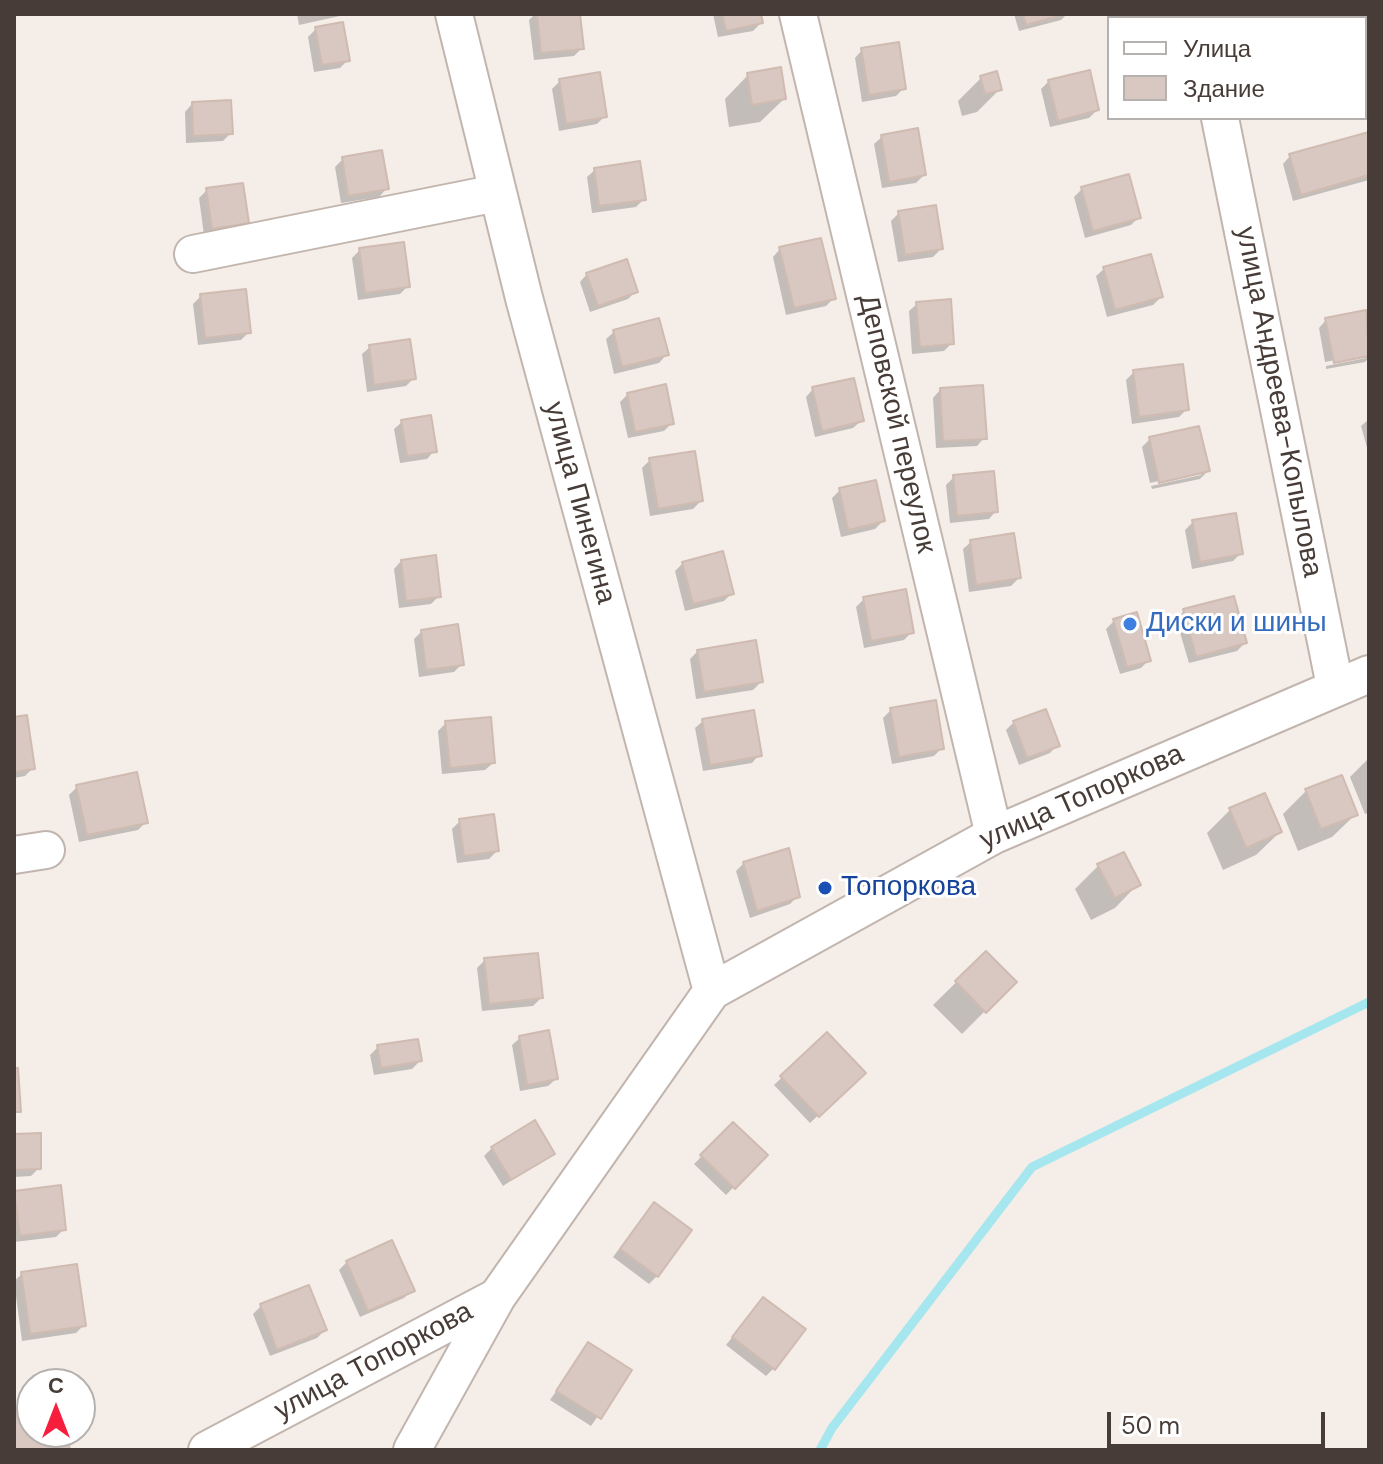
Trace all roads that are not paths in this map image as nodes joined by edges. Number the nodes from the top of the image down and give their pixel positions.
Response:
1 (454, 14) edge
2 (798, 14) edge
3 (1220, 120) edge
4 (497, 193) junction
5 (193, 254) dead end
6 (1369, 674) edge
7 (1335, 686) junction
8 (994, 835) junction
9 (712, 991) junction
10 (497, 1297) junction
11 (207, 1450) edge
12 (412, 1450) edge

1 - 4 street, улица Пинегина
2 - 8 street, Деповской переулок
3 - 7 street, улица Андреева-Копылова
4 - 5 street
4 - 9 street, улица Пинегина
6 - 7 street, улица Топоркова
7 - 8 street, улица Топоркова
8 - 9 street, улица Топоркова
9 - 10 street, улица Топоркова
10 - 11 street, улица Топоркова
10 - 12 street, улица Топоркова

